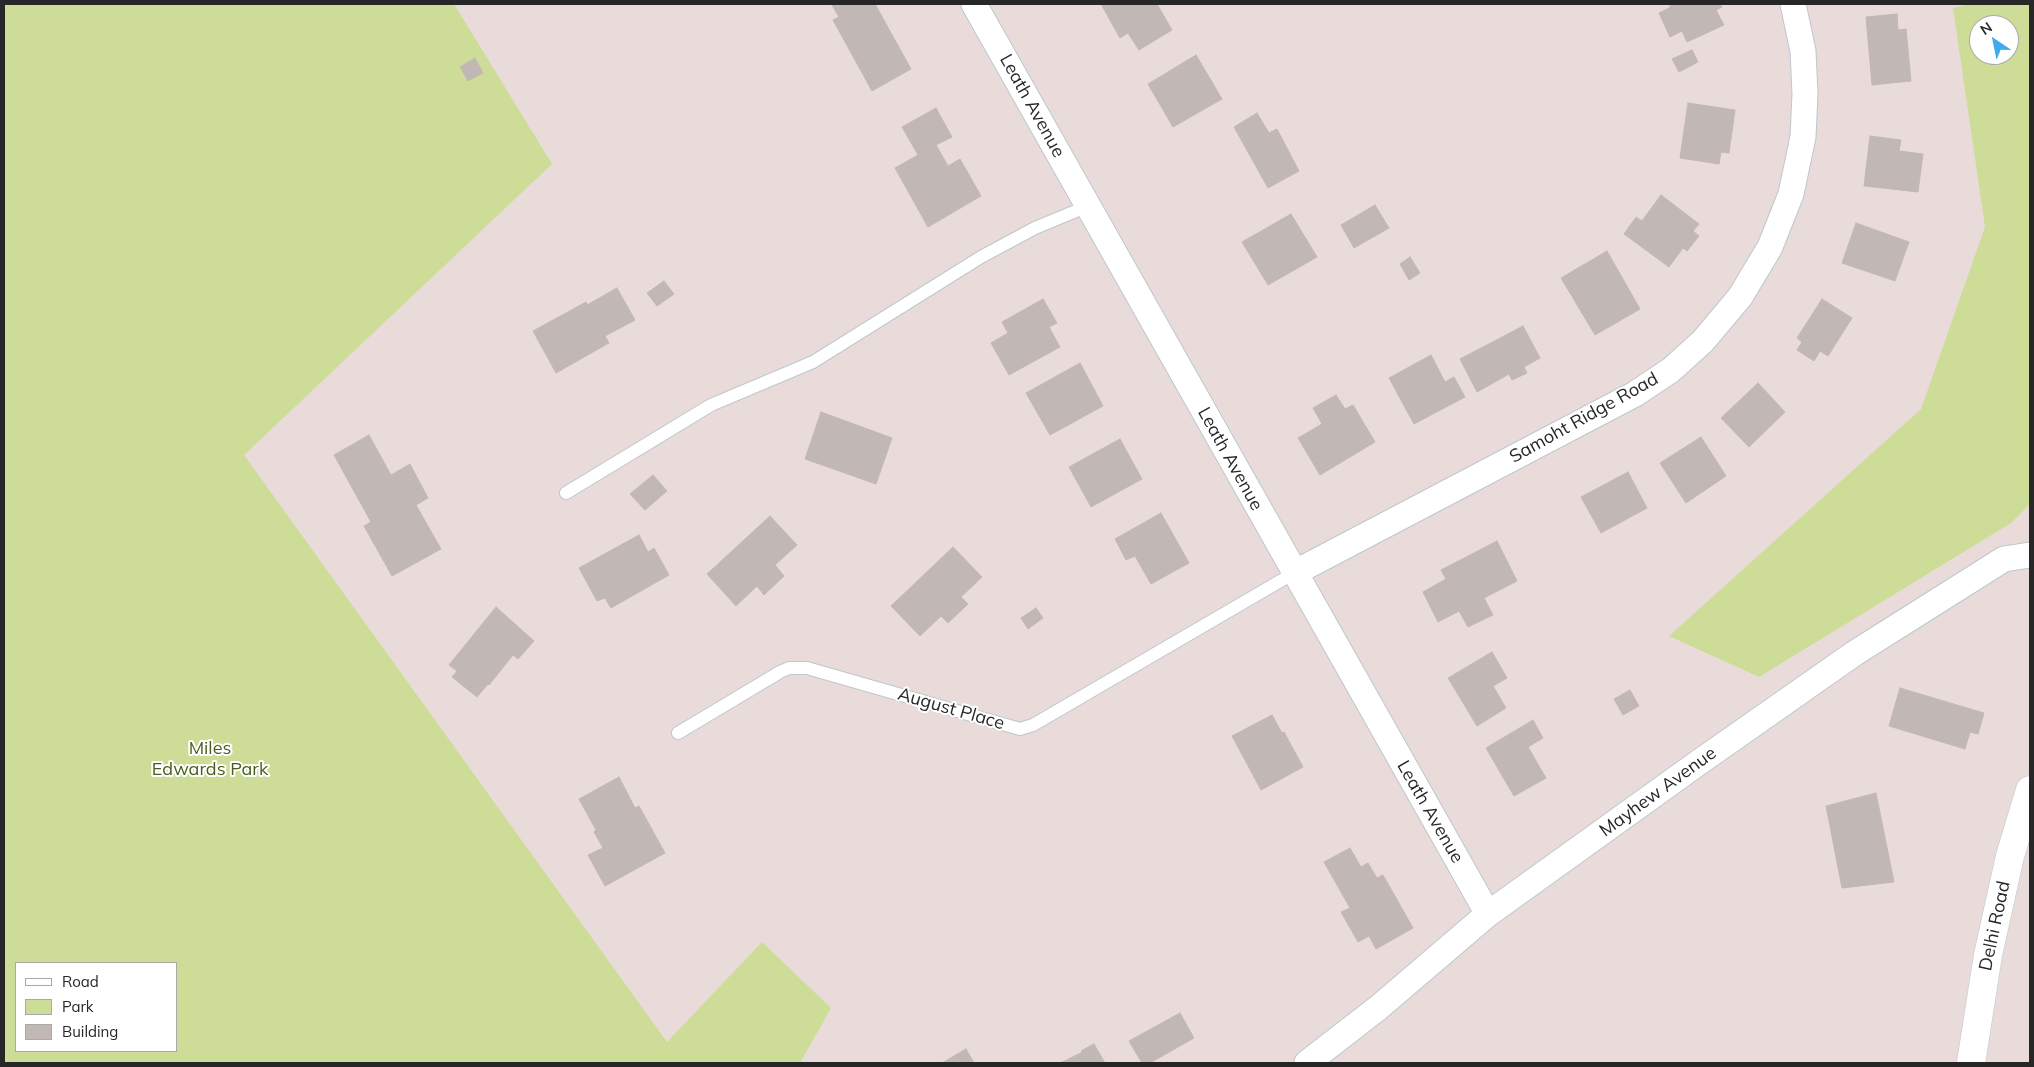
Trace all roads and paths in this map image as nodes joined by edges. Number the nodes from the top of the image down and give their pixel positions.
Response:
1 (974, 4) edge
2 (1793, 4) edge
3 (1088, 206) junction
4 (566, 493) dead end
5 (2030, 555) edge
6 (1294, 573) junction
7 (678, 733) dead end
8 (2030, 790) edge
9 (1488, 914) junction
10 (1307, 1063) edge
11 (1971, 1063) edge

1 - 3 street, Leath Avenue
2 - 6 street, Samoht Ridge Road
3 - 4 lane
3 - 6 street, Leath Avenue
5 - 9 street, Mayhew Avenue
6 - 7 lane, August Place
6 - 9 street, Leath Avenue
8 - 11 street, Delhi Road
9 - 10 street, Mayhew Avenue

